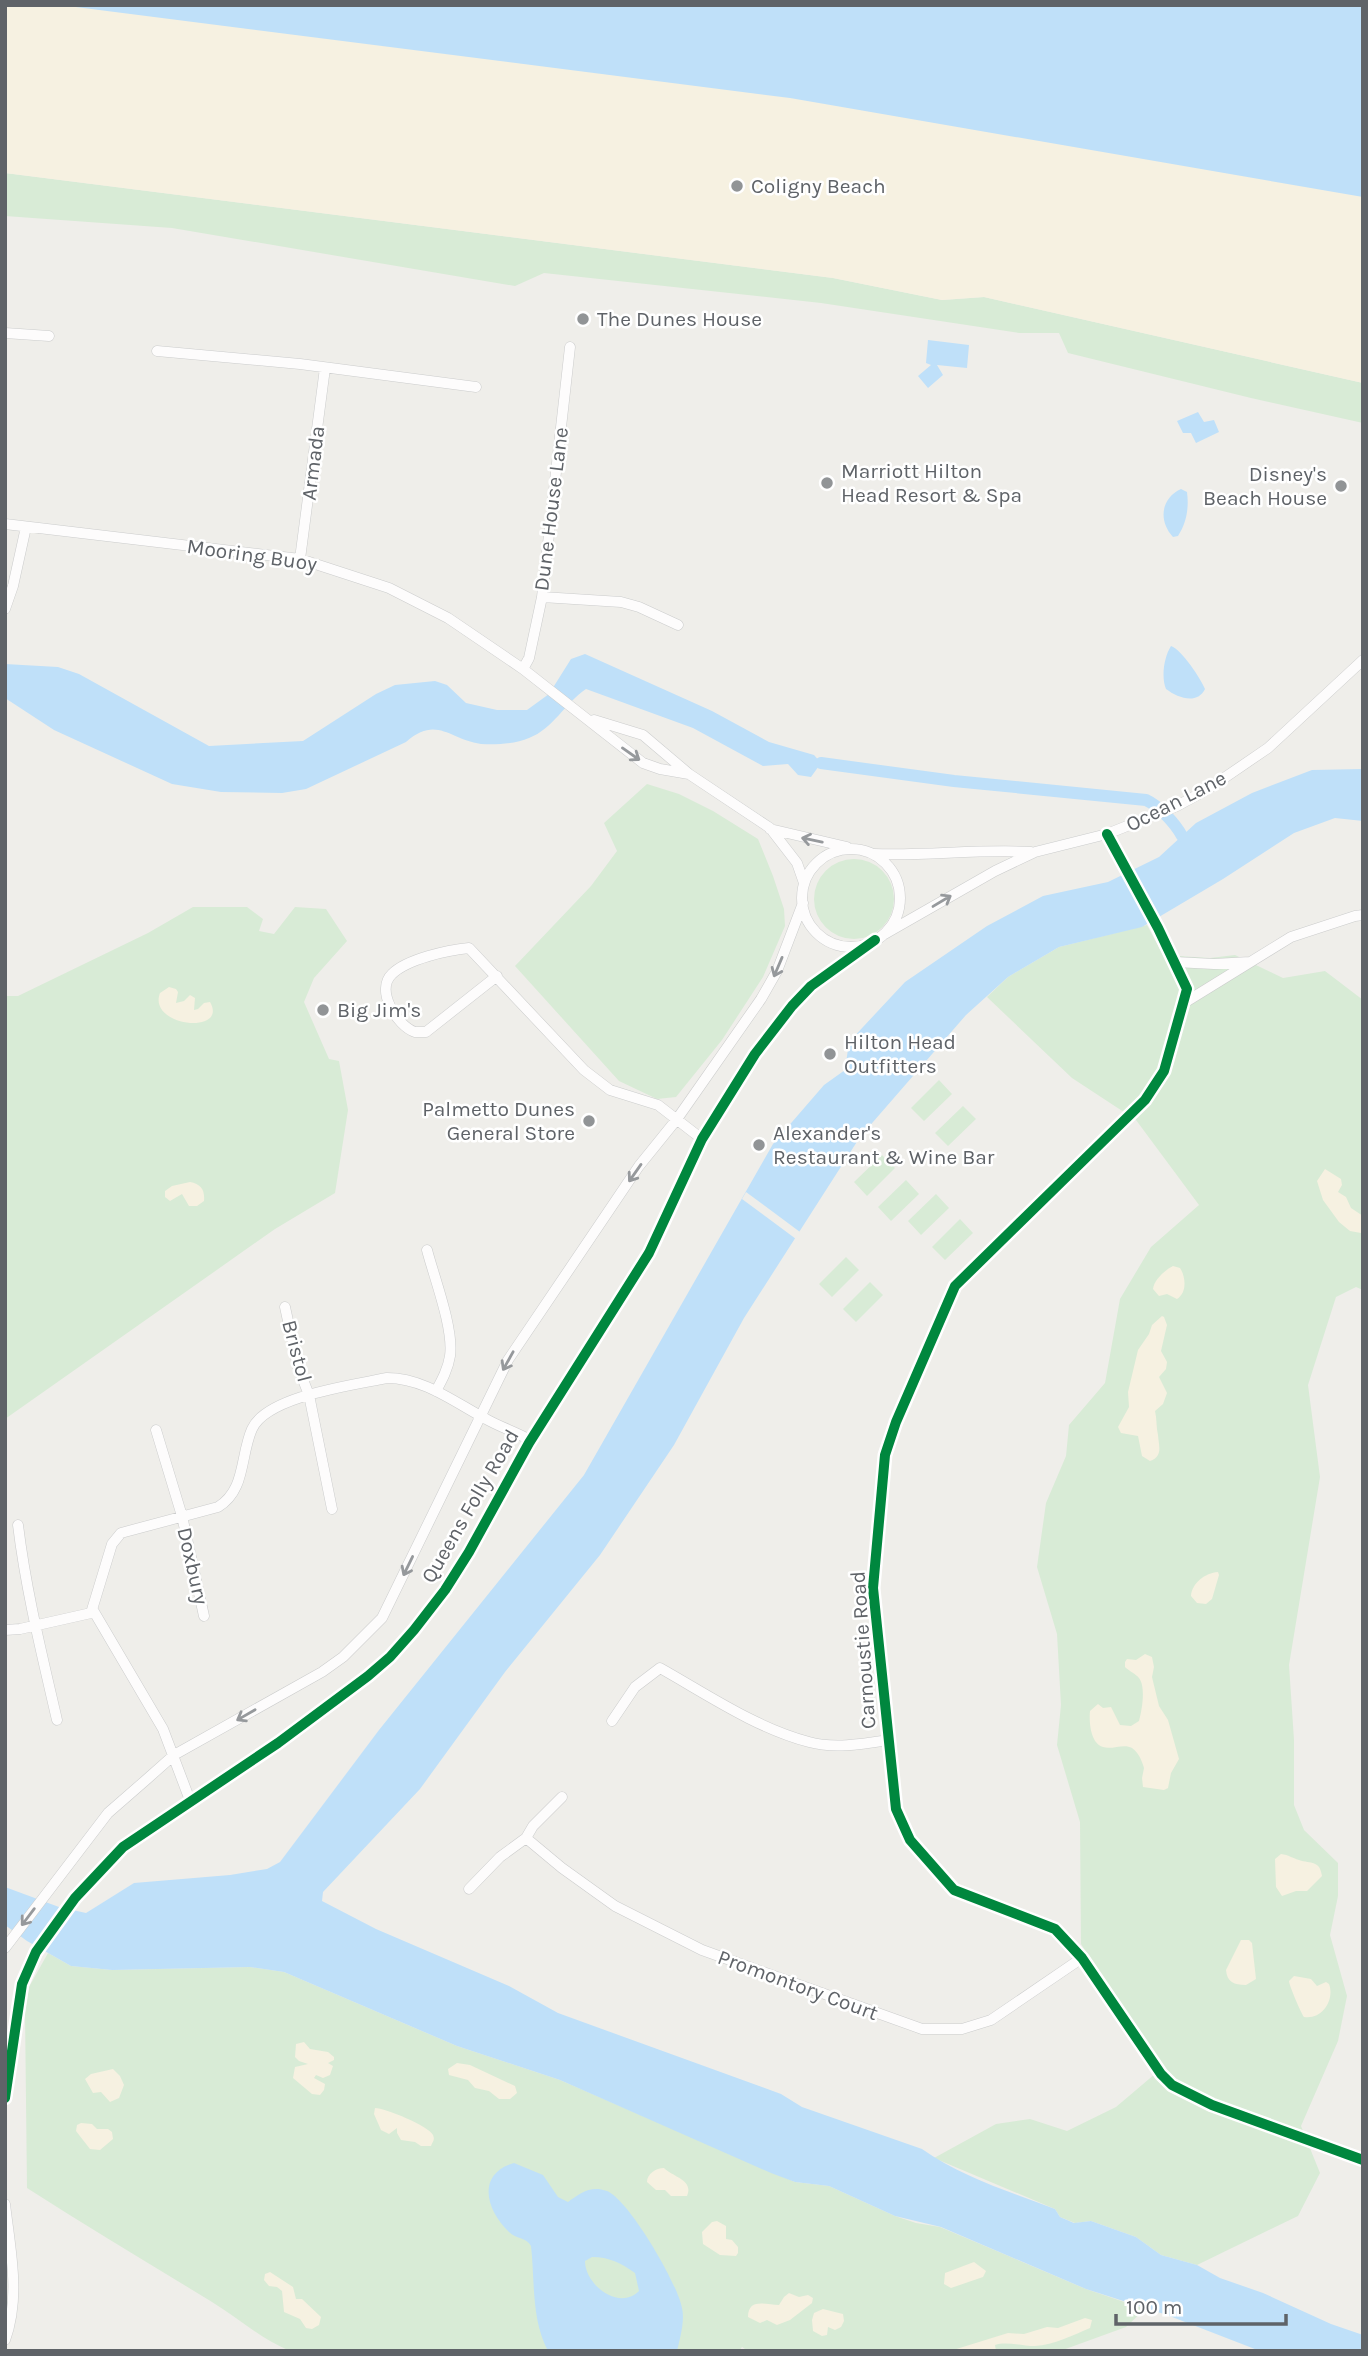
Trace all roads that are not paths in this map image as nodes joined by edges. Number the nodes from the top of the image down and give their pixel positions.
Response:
1 (5, 333) edge
2 (49, 336) dead end
3 (570, 347) dead end
4 (157, 351) dead end
5 (325, 368) junction
6 (476, 387) dead end
7 (5, 524) edge
8 (26, 527) junction
9 (300, 559) junction
10 (542, 597) junction
11 (5, 609) edge
12 (678, 625) dead end
13 (1363, 660) edge
14 (523, 669) junction
15 (584, 715) junction
16 (689, 774) junction
17 (769, 828) junction
18 (1107, 834) junction
19 (855, 849) junction
20 (1035, 852) junction
21 (872, 853) junction
22 (804, 885) junction
23 (803, 903) junction
24 (1363, 915) edge
25 (879, 938) junction
26 (1175, 962) junction
27 (1251, 962) junction
28 (496, 976) junction
29 (1184, 1003) junction
30 (677, 1119) junction
31 (702, 1139) junction
32 (427, 1250) dead end
33 (285, 1307) dead end
34 (436, 1391) junction
35 (309, 1395) junction
36 (482, 1417) junction
37 (156, 1430) dead end
38 (530, 1440) junction
39 (332, 1509) dead end
40 (181, 1516) junction
41 (18, 1525) dead end
42 (93, 1610) junction
43 (204, 1616) dead end
44 (35, 1625) junction
45 (5, 1630) edge
46 (58, 1720) dead end
47 (612, 1721) dead end
48 (889, 1741) junction
49 (174, 1755) junction
50 (562, 1797) dead end
51 (191, 1803) junction
52 (526, 1838) junction
53 (469, 1889) dead end
54 (8, 1944) edge
55 (1082, 1958) junction
56 (5, 2098) edge
57 (1363, 2160) edge
58 (5, 2204) edge
59 (5, 2340) edge

1 - 2 street
3 - 10 street, Dune House Lane
4 - 5 street
5 - 6 street
5 - 9 street, Armada
7 - 8 street, Mooring Buoy
8 - 9 street, Mooring Buoy
8 - 11 street
9 - 14 street, Mooring Buoy
10 - 12 street
10 - 14 street, Dune House Lane
13 - 18 street, Ocean Lane
14 - 15 street, Mooring Buoy
15 - 16 street, Mooring Buoy
15 -> 16 street, Mooring Buoy
16 - 17 street, Mooring Buoy
19 -> 17 street, Mooring Buoy
17 - 22 street, Mooring Buoy
18 - 20 street, Ocean Lane
18 - 26 street, Carnoustie Road
19 - 21 street
19 - 22 street
20 - 21 street, Ocean Lane
25 -> 20 street, Ocean Lane
21 - 25 street
22 - 23 street
23 - 25 street
23 -> 30 street, Queens Folly Road
24 - 27 street
25 - 31 street, Queens Folly Road
26 - 27 street
26 - 29 street, Carnoustie Road
27 - 29 street
28 - 28 street
28 - 30 street
29 - 48 street, Carnoustie Road
30 - 31 street
30 -> 36 street, Queens Folly Road
31 - 38 street, Queens Folly Road
32 - 34 street
33 - 35 street, Bristol
34 - 35 street
34 - 36 street
35 - 39 street, Bristol
35 - 40 street
36 - 38 street
36 -> 49 street, Queens Folly Road
37 - 40 street, Doxbury
38 - 51 street, Queens Folly Road
40 - 42 street
40 - 43 street, Doxbury
41 - 44 street
42 - 44 street
42 - 49 street
44 - 45 street
44 - 46 street
47 - 48 street
48 - 55 street, Carnoustie Road
49 - 51 street
49 -> 54 street, Queens Folly Road
50 - 52 street
51 - 56 street, Queens Folly Road
52 - 53 street
52 - 55 street, Promontory Court
55 - 57 street, Carnoustie Road
58 - 59 street

